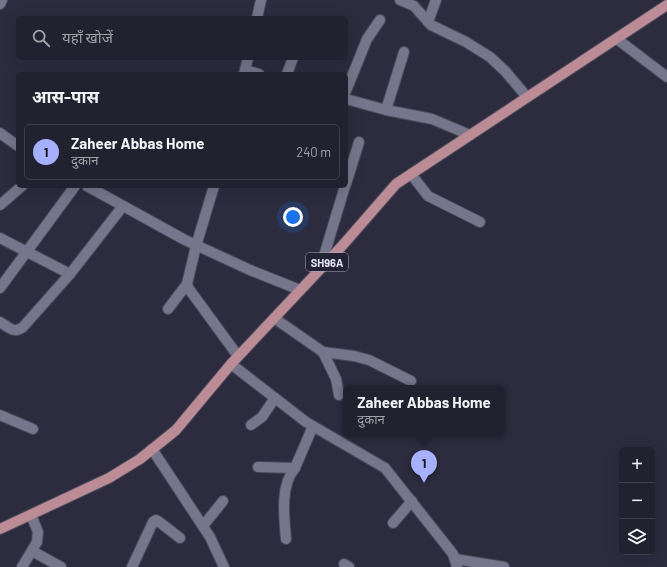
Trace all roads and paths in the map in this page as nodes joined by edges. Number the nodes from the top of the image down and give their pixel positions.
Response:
1 (2, 0) edge
2 (261, 0) edge
3 (400, 0) edge
4 (436, 0) edge
5 (0, 4) edge
6 (667, 6) edge
7 (257, 16) edge
8 (380, 20) dead end
9 (428, 22) junction
10 (617, 39) junction
11 (404, 52) dead end
12 (247, 60) edge
13 (291, 60) edge
14 (244, 72) edge
15 (287, 72) edge
16 (667, 76) edge
17 (348, 86) edge
18 (527, 97) junction
19 (348, 100) edge
20 (386, 110) junction
21 (0, 133) edge
22 (470, 135) junction
23 (360, 142) dead end
24 (16, 145) edge
25 (349, 159) edge
26 (412, 174) junction
27 (20, 188) edge
28 (74, 188) edge
29 (91, 188) edge
30 (213, 188) edge
31 (345, 188) edge
32 (0, 205) edge
33 (123, 206) junction
34 (480, 222) dead end
35 (0, 238) edge
36 (196, 246) junction
37 (27, 251) junction
38 (320, 269) junction
39 (70, 274) junction
40 (187, 284) junction
41 (0, 288) edge
42 (300, 290) junction
43 (168, 309) dead end
44 (274, 318) junction
45 (0, 322) edge
46 (322, 352) junction
47 (238, 356) junction
48 (231, 364) junction
49 (410, 381) dead end
50 (339, 395) dead end
51 (275, 398) junction
52 (0, 415) edge
53 (251, 425) dead end
54 (312, 426) junction
55 (33, 429) dead end
56 (152, 449) junction
57 (258, 467) dead end
58 (295, 468) junction
59 (223, 501) dead end
60 (412, 501) junction
61 (31, 515) junction
62 (393, 523) dead end
63 (203, 526) junction
64 (0, 529) edge
65 (180, 538) dead end
66 (286, 539) dead end
67 (32, 552) junction
68 (456, 563) edge
69 (22, 567) edge
70 (61, 567) edge
71 (132, 567) edge
72 (224, 567) edge
73 (504, 567) edge

1 - 5 street
2 - 7 street
3 - 9 street
4 - 9 street
6 - 10 main road, SH96A
8 - 17 street
9 - 18 street
10 - 16 street
10 - 18 main road, SH96A
11 - 20 street
12 - 14 street
13 - 15 street
18 - 22 main road, SH96A
19 - 20 street
20 - 22 street
21 - 24 street
22 - 26 main road, SH96A
23 - 25 street
26 - 34 street
26 - 38 main road, SH96A
27 - 32 street
28 - 37 street
29 - 33 street
30 - 36 street
31 - 38 street
33 - 36 street
33 - 39 street
35 - 37 street
36 - 40 street
36 - 42 street
37 - 39 street
37 - 41 street
38 - 42 main road, SH96A
39 - 45 street
40 - 43 street
40 - 47 street
42 - 44 main road, SH96A
44 - 46 street
44 - 47 main road, SH96A
46 - 49 street
46 - 50 street
47 - 48 main road, SH96A
48 - 51 street
48 - 56 main road, SH96A
51 - 53 street
51 - 54 street
52 - 55 street
54 - 58 street
54 - 60 street
56 - 61 main road, SH96A
56 - 63 street
57 - 58 street
58 - 66 street
59 - 63 street
60 - 62 street
60 - 68 street
61 - 64 main road, SH96A
61 - 67 street
63 - 72 street
65 - 71 street
67 - 69 street
67 - 70 street
68 - 73 street

